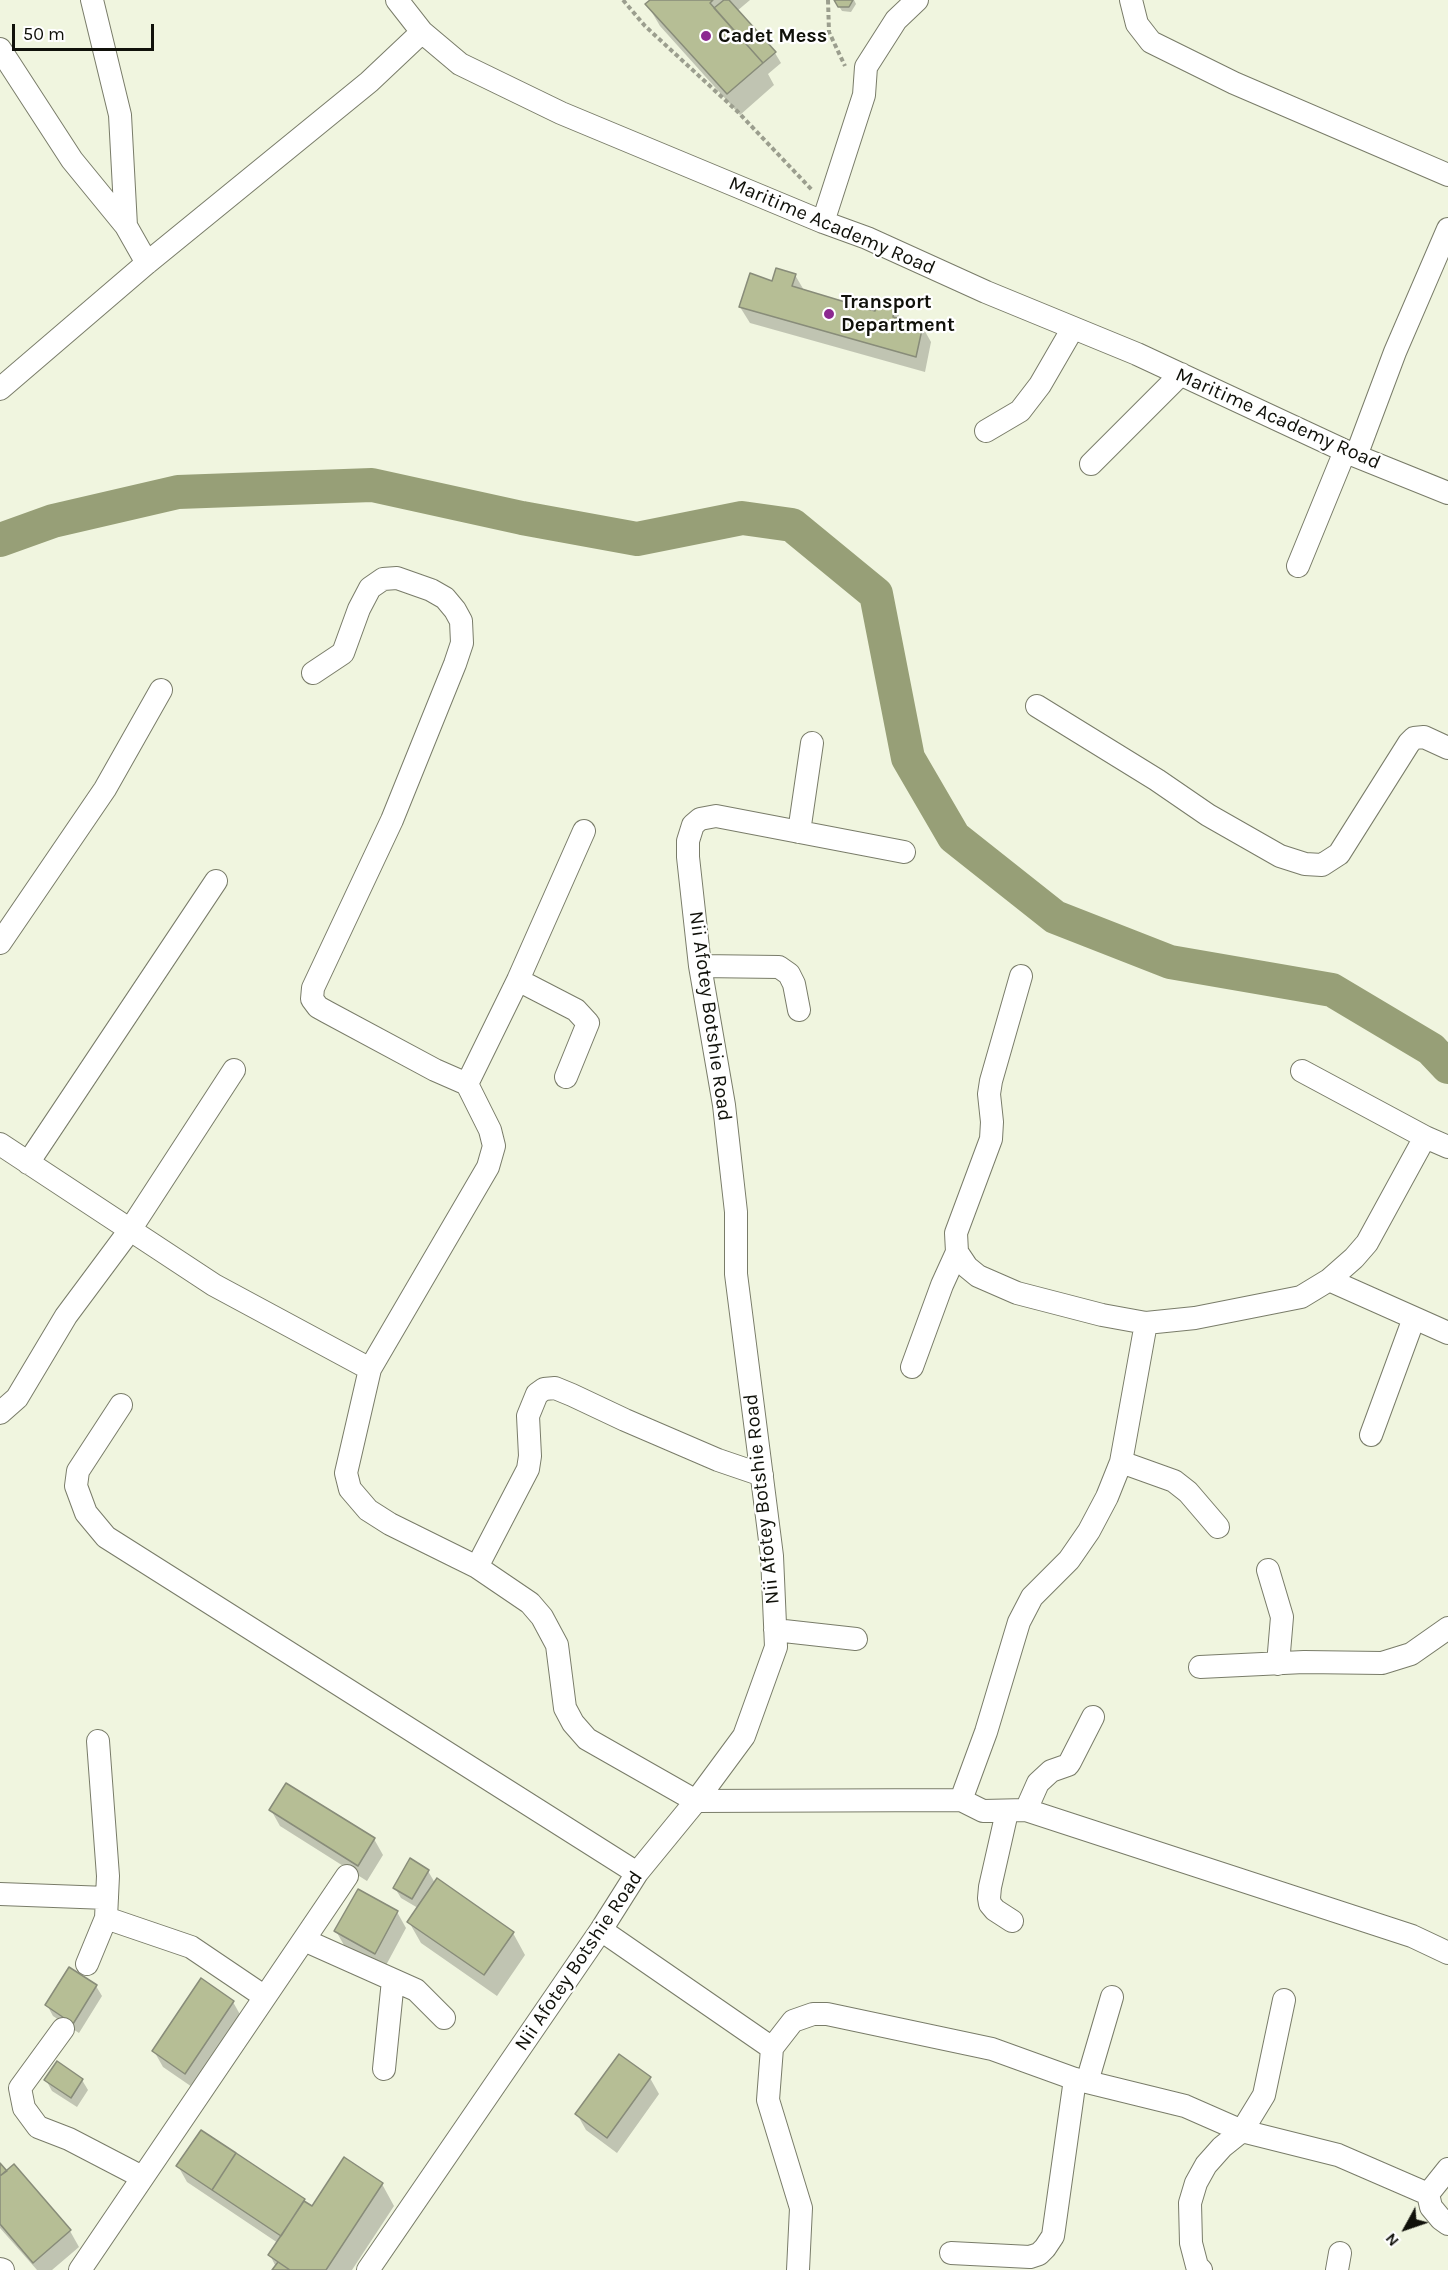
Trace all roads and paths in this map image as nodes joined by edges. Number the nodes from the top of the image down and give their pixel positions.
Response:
1 (92, 0) edge
2 (623, 0) edge
3 (828, 0) edge
4 (917, 0) edge
5 (1131, 0) edge
6 (406, 3) edge
7 (422, 32) junction
8 (0, 49) edge
9 (848, 72) dead end
10 (1448, 175) edge
11 (826, 214) junction
12 (126, 226) junction
13 (1448, 229) edge
14 (147, 263) junction
15 (1073, 328) junction
16 (1180, 374) junction
17 (0, 389) edge
18 (986, 431) dead end
19 (1350, 453) junction
20 (1090, 464) dead end
21 (1448, 493) edge
22 (1298, 566) dead end
23 (313, 673) dead end
24 (160, 690) dead end
25 (1037, 706) dead end
26 (813, 743) dead end
27 (1448, 748) edge
28 (584, 831) dead end
29 (799, 832) junction
30 (904, 852) dead end
31 (216, 881) dead end
32 (0, 943) edge
33 (700, 966) junction
34 (1021, 976) dead end
35 (518, 980) junction
36 (799, 1010) dead end
37 (234, 1070) dead end
38 (1302, 1071) dead end
39 (566, 1077) dead end
40 (467, 1084) junction
41 (1425, 1137) junction
42 (0, 1144) edge
43 (1448, 1147) edge
44 (28, 1163) junction
45 (130, 1230) junction
46 (957, 1252) junction
47 (1329, 1280) junction
48 (1414, 1318) junction
49 (1146, 1323) junction
50 (1448, 1334) edge
51 (912, 1367) dead end
52 (370, 1369) junction
53 (120, 1405) dead end
54 (0, 1413) edge
55 (1371, 1436) dead end
56 (1120, 1462) junction
57 (762, 1475) junction
58 (1218, 1527) dead end
59 (477, 1567) junction
60 (1268, 1570) dead end
61 (1448, 1628) edge
62 (775, 1630) junction
63 (856, 1639) dead end
64 (1278, 1664) junction
65 (1200, 1667) dead end
66 (1093, 1717) dead end
67 (98, 1741) dead end
68 (961, 1800) junction
69 (696, 1801) junction
70 (1016, 1811) junction
71 (637, 1874) junction
72 (347, 1876) dead end
73 (0, 1894) edge
74 (106, 1908) junction
75 (1012, 1921) dead end
76 (601, 1930) junction
77 (304, 1940) junction
78 (1448, 1953) edge
79 (87, 1964) dead end
80 (393, 1980) junction
81 (265, 1997) junction
82 (1112, 1997) dead end
83 (1284, 2000) dead end
84 (444, 2018) dead end
85 (63, 2029) dead end
86 (772, 2048) junction
87 (384, 2069) dead end
88 (1081, 2081) junction
89 (1242, 2131) junction
90 (1448, 2169) edge
91 (142, 2177) junction
92 (1428, 2194) junction
93 (1448, 2224) edge
94 (951, 2253) dead end
95 (80, 2270) edge
96 (368, 2270) edge
97 (798, 2270) edge
98 (1201, 2270) edge

1 - 12 street
2 - 11 path
3 - 9 path
4 - 11 street
5 - 10 street
6 - 7 street, Maritime Academy Road
7 - 11 street, Maritime Academy Road
7 - 14 street
8 - 12 street
11 - 15 street, Maritime Academy Road
12 - 14 street
13 - 19 street
14 - 17 street
15 - 16 street, Maritime Academy Road
15 - 18 street
16 - 19 street, Maritime Academy Road
16 - 20 street
19 - 21 street, Maritime Academy Road
19 - 22 street
23 - 40 street
24 - 32 street
25 - 27 street
26 - 29 street
28 - 35 street
29 - 30 street, Nii Afotey Botshie Road
29 - 33 street, Nii Afotey Botshie Road
31 - 44 street
33 - 36 street
33 - 57 street, Nii Afotey Botshie Road
34 - 46 street
35 - 39 street
35 - 40 street
37 - 45 street
38 - 41 street
40 - 52 street
41 - 43 street
41 - 47 street
42 - 44 street
44 - 45 street
45 - 52 street
45 - 54 street
46 - 49 street
46 - 51 street
47 - 48 street
47 - 49 street
48 - 50 street
48 - 55 street
49 - 56 street
52 - 59 street
53 - 71 street
56 - 58 street
56 - 68 street
57 - 59 street
57 - 62 street, Nii Afotey Botshie Road
59 - 69 street
60 - 64 street
61 - 64 street
62 - 63 street
62 - 69 street, Nii Afotey Botshie Road
64 - 65 street
66 - 70 street
67 - 74 street
68 - 69 street
68 - 70 street
69 - 71 street, Nii Afotey Botshie Road
70 - 75 street
70 - 78 street
71 - 76 street, Nii Afotey Botshie Road
72 - 77 street
73 - 74 street
74 - 79 street
74 - 81 street
76 - 86 street
76 - 96 street, Nii Afotey Botshie Road
77 - 80 street
77 - 81 street
80 - 84 street
80 - 87 street
81 - 91 street
82 - 88 street
83 - 89 street
85 - 91 street
86 - 88 street
86 - 97 street
88 - 89 street
88 - 94 street
89 - 92 street
89 - 98 street
90 - 92 street
91 - 95 street
92 - 93 street

